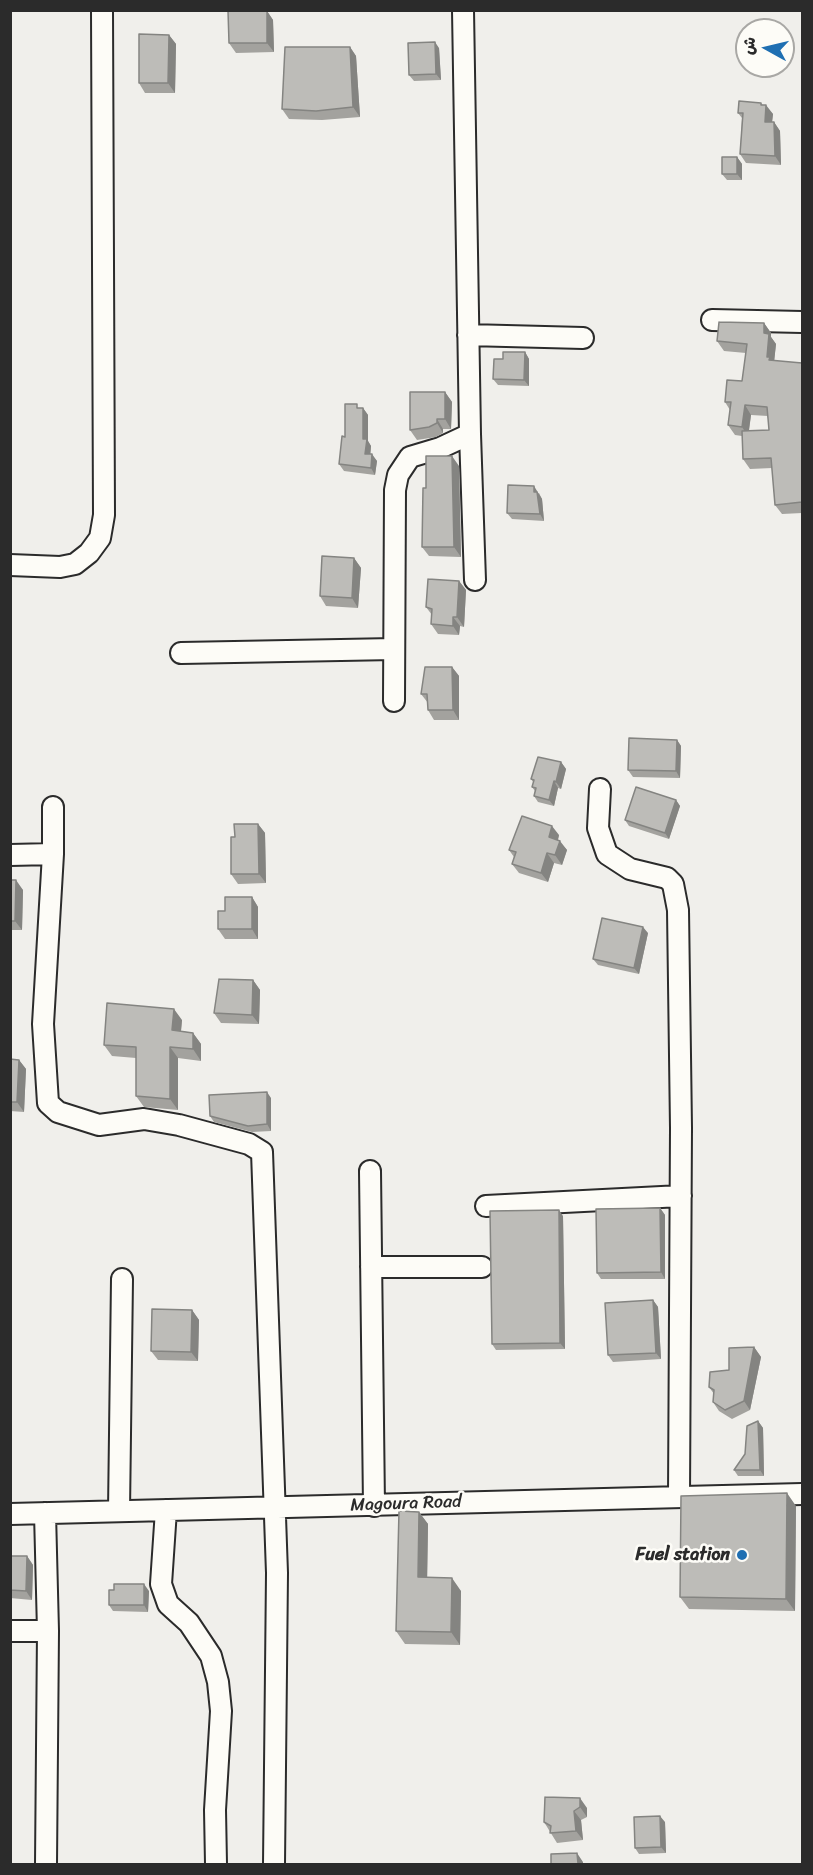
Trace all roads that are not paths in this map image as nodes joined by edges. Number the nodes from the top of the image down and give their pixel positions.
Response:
1 (102, 10) edge
2 (464, 10) edge
3 (712, 320) dead end
4 (802, 322) edge
5 (468, 335) junction
6 (583, 338) dead end
7 (470, 434) junction
8 (10, 565) edge
9 (475, 580) dead end
10 (394, 649) junction
11 (181, 653) dead end
12 (394, 701) dead end
13 (600, 789) dead end
14 (53, 807) dead end
15 (53, 854) junction
16 (10, 855) edge
17 (370, 1171) dead end
18 (681, 1196) junction
19 (486, 1206) dead end
20 (371, 1267) junction
21 (482, 1267) dead end
22 (122, 1279) dead end
23 (802, 1494) edge
24 (679, 1496) junction
25 (374, 1506) junction
26 (272, 1507) junction
27 (166, 1510) junction
28 (119, 1512) junction
29 (10, 1514) edge
30 (45, 1514) junction
31 (10, 1631) edge
32 (48, 1631) junction
33 (46, 1864) edge
34 (216, 1864) edge
35 (274, 1864) edge

1 - 8 street
2 - 5 street
3 - 4 street
5 - 6 street
5 - 7 street
7 - 9 street
7 - 10 street
10 - 11 street
10 - 12 street
13 - 18 street
14 - 15 street
15 - 16 street
15 - 26 street
17 - 20 street
18 - 19 street
18 - 24 street
20 - 21 street
20 - 25 street
22 - 28 street
23 - 24 street, Magoura Road
24 - 25 street, Magoura Road
25 - 26 street, Magoura Road
26 - 27 street, Magoura Road
26 - 35 street
27 - 28 street, Magoura Road
27 - 34 street
28 - 30 street, Magoura Road
29 - 30 street, Magoura Road
30 - 32 street
31 - 32 street
32 - 33 street

